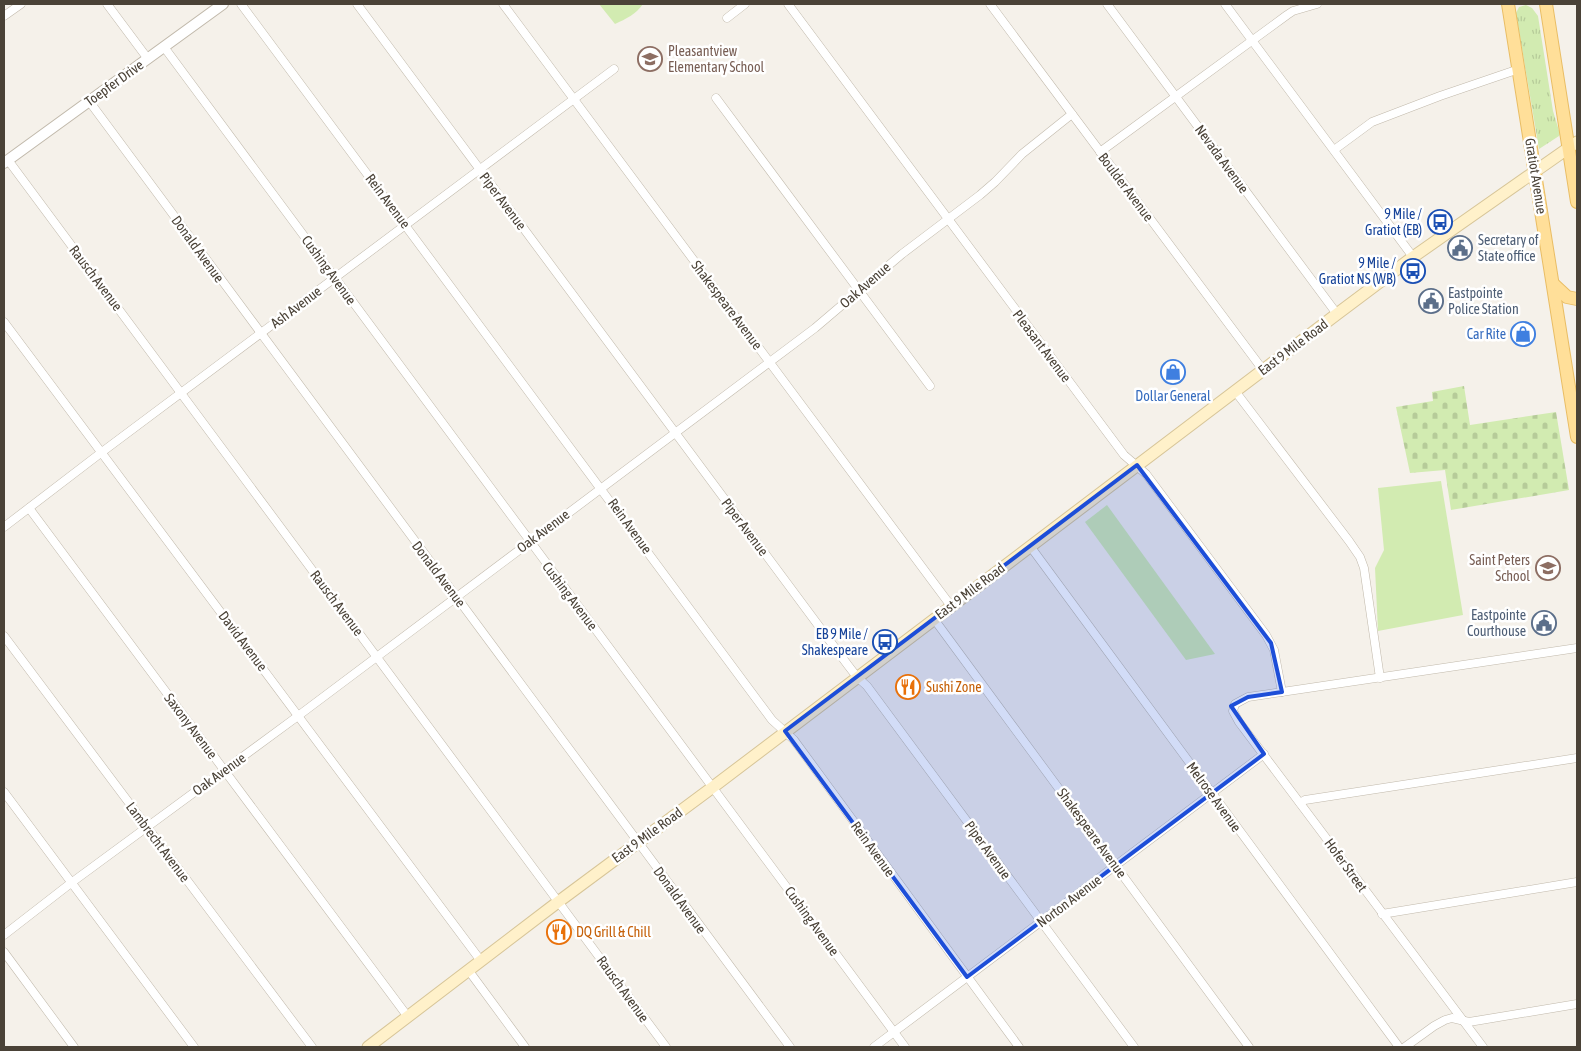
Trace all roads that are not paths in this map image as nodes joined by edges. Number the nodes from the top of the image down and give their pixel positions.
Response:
1 (21, 4) edge
2 (107, 4) edge
3 (223, 4) edge
4 (241, 4) edge
5 (357, 4) edge
6 (503, 4) edge
7 (746, 4) edge
8 (788, 4) edge
9 (990, 4) edge
10 (1107, 4) edge
11 (1225, 4) edge
12 (1317, 4) edge
13 (1510, 5) edge
14 (1544, 6) edge
15 (4, 16) edge
16 (727, 18) dead end
17 (1252, 40) junction
18 (164, 47) junction
19 (148, 59) junction
20 (614, 68) dead end
21 (1519, 69) junction
22 (1176, 96) junction
23 (716, 98) dead end
24 (574, 99) junction
25 (89, 101) junction
26 (1072, 114) junction
27 (1573, 145) edge
28 (1334, 150) junction
29 (1100, 152) junction
30 (6, 161) edge
31 (480, 170) junction
32 (1535, 172) junction
33 (1577, 202) edge
34 (947, 219) junction
35 (406, 225) junction
36 (1413, 257) junction
37 (335, 278) junction
38 (1553, 284) junction
39 (859, 290) junction
40 (1577, 299) edge
41 (1337, 314) junction
42 (4, 322) edge
43 (261, 334) junction
44 (770, 362) junction
45 (1263, 370) junction
46 (1572, 375) edge
47 (930, 386) dead end
48 (1234, 391) junction
49 (182, 393) junction
50 (675, 433) junction
51 (1577, 436) edge
52 (102, 452) junction
53 (1137, 465) junction
54 (601, 488) junction
55 (29, 508) junction
56 (4, 528) edge
57 (530, 542) junction
58 (1030, 546) junction
59 (456, 597) junction
60 (951, 606) junction
61 (934, 619) junction
62 (4, 636) edge
63 (1577, 648) edge
64 (377, 657) junction
65 (857, 677) junction
66 (1380, 678) junction
67 (1282, 692) junction
68 (298, 716) junction
69 (785, 731) junction
70 (1264, 754) junction
71 (1577, 758) edge
72 (224, 770) junction
73 (712, 787) junction
74 (4, 792) edge
75 (1212, 794) junction
76 (1300, 803) junction
77 (147, 828) junction
78 (637, 842) junction
79 (1116, 866) junction
80 (1577, 882) edge
81 (71, 883) junction
82 (558, 902) junction
83 (1382, 914) junction
84 (1042, 922) junction
85 (4, 935) edge
86 (4, 952) edge
87 (481, 961) junction
88 (468, 971) junction
89 (967, 977) junction
90 (1577, 1004) edge
91 (408, 1017) junction
92 (1463, 1021) junction
93 (894, 1032) junction
94 (376, 1045) edge
95 (74, 1047) edge
96 (194, 1047) edge
97 (312, 1047) edge
98 (525, 1047) edge
99 (666, 1047) edge
100 (790, 1047) edge
101 (874, 1047) edge
102 (905, 1047) edge
103 (1019, 1047) edge
104 (1134, 1047) edge
105 (1249, 1047) edge
106 (1398, 1047) edge
107 (1405, 1047) edge
108 (1483, 1047) edge

1 - 15 street
2 - 19 street
3 - 18 street, Toepfer Drive
4 - 35 street, Rein Avenue
5 - 31 street, Piper Avenue
6 - 24 street, Shakespeare Avenue
7 - 16 street
8 - 34 street, Pleasant Avenue
9 - 26 street, Boulder Avenue
10 - 22 street, Nevada Avenue
11 - 17 street
12 - 17 street
13 - 21 main road, Gratiot Avenue
14 - 27 main road
17 - 22 street
17 - 28 street
18 - 19 street, Toepfer Drive
18 - 37 street, Cushing Avenue
19 - 25 street, Toepfer Drive
20 - 24 street, Ash Avenue
21 - 28 street
21 - 32 main road, Gratiot Avenue
22 - 29 street
22 - 41 street, Nevada Avenue
23 - 39 street
24 - 31 street, Ash Avenue
24 - 44 street, Shakespeare Avenue
25 - 30 street, Toepfer Drive
25 - 43 street, Donald Avenue
26 - 29 street, Boulder Avenue
26 - 34 street, Oak Avenue
27 - 32 main road, East 9 Mile Road
27 - 33 main road
28 - 36 street
29 - 45 street, Boulder Avenue
30 - 49 street, Rausch Avenue
31 - 35 street, Ash Avenue
31 - 50 street, Piper Avenue
32 - 36 main road, East 9 Mile Road
32 - 38 main road, Gratiot Avenue
34 - 39 street, Oak Avenue
34 - 53 street, Pleasant Avenue
35 - 37 street, Ash Avenue
35 - 54 street, Rein Avenue
36 - 41 main road, East 9 Mile Road
37 - 43 street, Ash Avenue
37 - 57 street, Cushing Avenue
38 - 40 main road
38 - 46 main road, Gratiot Avenue
39 - 44 street, Oak Avenue
39 - 47 street
41 - 45 main road, East 9 Mile Road
42 - 52 street, David Avenue
43 - 49 street, Ash Avenue
43 - 59 street, Donald Avenue
44 - 50 street, Oak Avenue
44 - 60 street, Shakespeare Avenue
45 - 48 main road, East 9 Mile Road
46 - 51 main road, Gratiot Avenue
48 - 53 main road, East 9 Mile Road
48 - 66 street
49 - 52 street, Ash Avenue
49 - 64 street, Rausch Avenue
50 - 54 street, Oak Avenue
50 - 65 street, Piper Avenue
52 - 55 street, Ash Avenue
52 - 68 street, David Avenue
53 - 58 main road, East 9 Mile Road
53 - 67 street, Pleasant Avenue
54 - 57 street, Oak Avenue
54 - 69 street, Rein Avenue
55 - 56 street, Ash Avenue
55 - 72 street, Saxony Avenue
57 - 59 street, Oak Avenue
57 - 73 street, Cushing Avenue
58 - 60 main road, East 9 Mile Road
58 - 75 street, Melrose Avenue
59 - 64 street, Oak Avenue
59 - 78 street, Donald Avenue
60 - 61 main road, East 9 Mile Road
61 - 65 main road, East 9 Mile Road
61 - 79 street, Shakespeare Avenue
62 - 77 street, Lambrecht Avenue
63 - 66 street
64 - 68 street, Oak Avenue
64 - 82 street, Rausch Avenue
65 - 69 main road, East 9 Mile Road
65 - 84 street, Piper Avenue
66 - 67 street
67 - 70 street, Hofer Street
68 - 72 street, Oak Avenue
68 - 87 street, David Avenue
69 - 73 main road, East 9 Mile Road
69 - 89 street, Rein Avenue
70 - 75 street, Norton Avenue
70 - 76 street, Hofer Street
71 - 76 street
72 - 77 street, Oak Avenue
72 - 91 street, Saxony Avenue
73 - 78 main road, East 9 Mile Road
73 - 93 street, Cushing Avenue
74 - 81 street
75 - 79 street, Norton Avenue
75 - 106 street, Melrose Avenue
76 - 83 street, Hofer Street
77 - 81 street, Oak Avenue
77 - 97 street, Lambrecht Avenue
78 - 82 main road, East 9 Mile Road
78 - 100 street, Donald Avenue
79 - 84 street, Norton Avenue
79 - 105 street, Shakespeare Avenue
80 - 83 street
81 - 85 street, Oak Avenue
81 - 96 street
82 - 87 main road, East 9 Mile Road
82 - 99 street, Rausch Avenue
83 - 92 street, Hofer Street
84 - 89 street, Norton Avenue
84 - 104 street, Piper Avenue
86 - 95 street
87 - 88 main road, East 9 Mile Road
88 - 91 main road, East 9 Mile Road
88 - 98 street
89 - 93 street, Norton Avenue
89 - 103 street, Rein Avenue
90 - 92 street
91 - 94 main road, East 9 Mile Road
92 - 107 street
92 - 108 street, Hofer Street
93 - 101 street, Norton Avenue
93 - 102 street, Cushing Avenue

